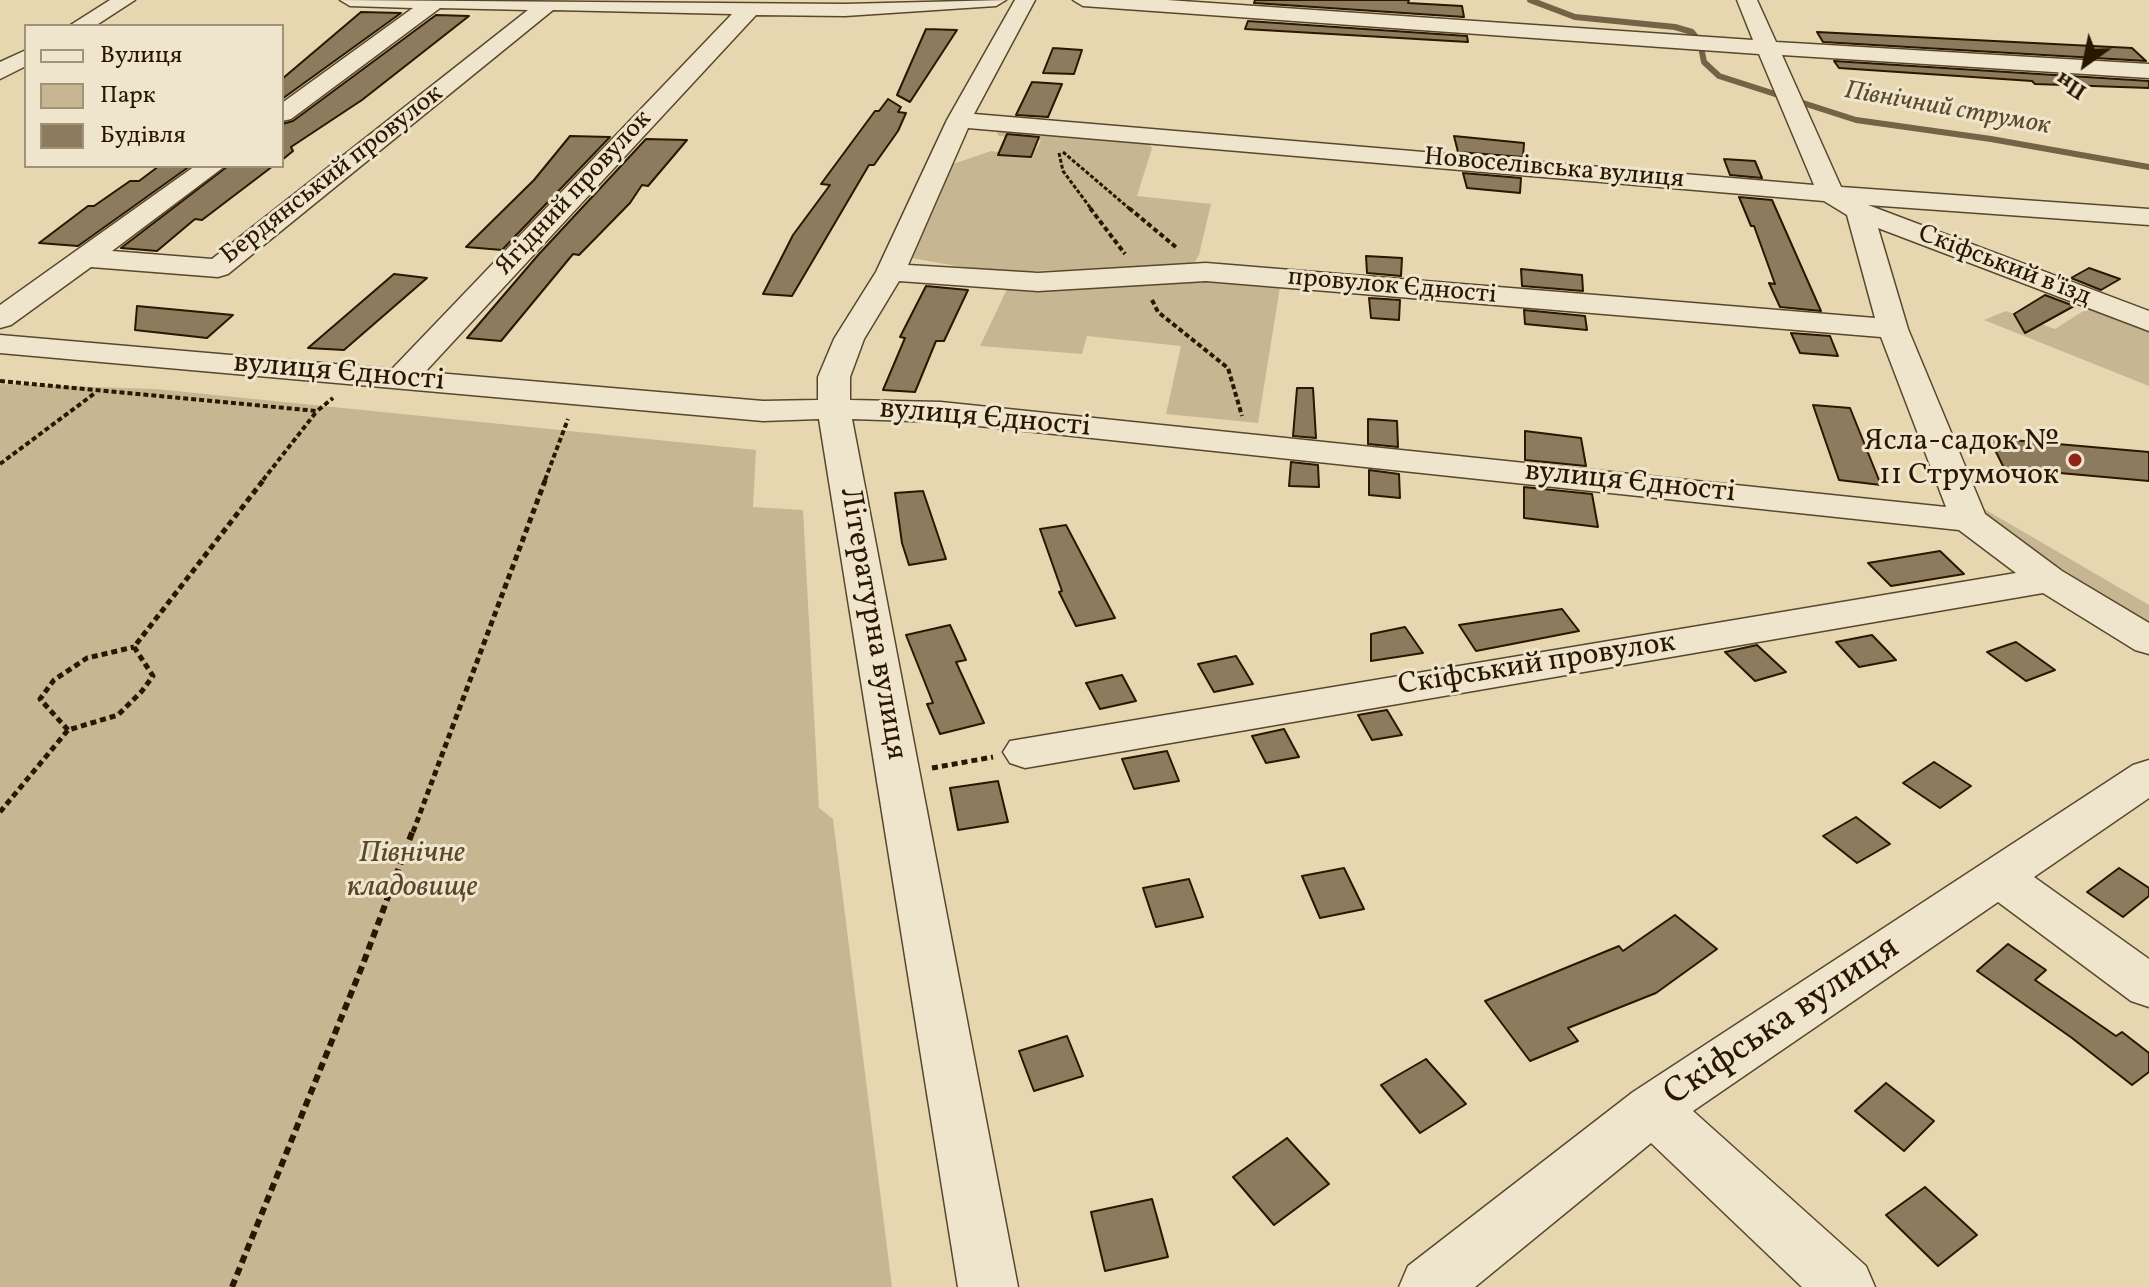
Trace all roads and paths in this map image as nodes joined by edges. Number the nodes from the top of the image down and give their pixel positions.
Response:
1 (125, 0) edge
2 (350, 0) edge
3 (395, 0) edge
4 (996, 0) edge
5 (1025, 0) edge
6 (1083, 0) edge
7 (1747, 0) edge
8 (436, 1) edge
9 (551, 2) junction
10 (1236, 5) edge
11 (750, 8) junction
12 (83, 24) edge
13 (1768, 46) junction
14 (24, 58) edge
15 (2149, 71) edge
16 (0, 72) edge
17 (284, 113) edge
18 (959, 120) junction
19 (209, 168) edge
20 (1831, 194) junction
21 (1859, 211) junction
22 (2149, 217) edge
23 (87, 258) junction
24 (890, 272) junction
25 (1206, 272) junction
26 (1141, 276) junction
27 (0, 319) edge
28 (2149, 322) edge
29 (1893, 329) junction
30 (0, 344) edge
31 (361, 375) junction
32 (400, 379) junction
33 (0, 381) edge
34 (96, 392) junction
35 (577, 395) junction
36 (834, 409) junction
37 (317, 411) junction
38 (1272, 447) junction
39 (0, 464) edge
40 (1969, 520) junction
41 (2049, 580) junction
42 (2149, 641) edge
43 (134, 647) junction
44 (68, 730) junction
45 (1025, 752) joint
46 (898, 773) junction
47 (2149, 776) edge
48 (0, 812) edge
49 (2000, 878) junction
50 (2149, 986) edge
51 (1652, 1109) junction
52 (232, 1287) edge
53 (988, 1287) edge
54 (1429, 1287) edge
55 (1845, 1287) edge

1 - 12 street
2 - 3 street
3 - 8 street
4 - 11 street
5 - 18 street, Літературна вулиця
6 - 10 street
7 - 13 street
8 - 9 street
8 - 17 street
9 - 11 street
9 - 23 street, Бердянський провулок
10 - 13 street
11 - 32 street, Ягідний провулок
13 - 15 street
13 - 20 street
14 - 16 street
18 - 20 street, Новоселівська вулиця
18 - 24 street, Літературна вулиця
19 - 23 street
20 - 21 street, Скіфський в'їзд
20 - 22 street, Новоселівська вулиця
21 - 28 street, Скіфський в'їзд
21 - 29 street
23 - 27 street
24 - 26 street, провулок Єдності
24 - 36 street, Літературна вулиця
25 - 26 street, провулок Єдності
25 - 26 path
25 - 29 street, провулок Єдності
26 - 38 path
29 - 40 street
30 - 31 street, вулиця Єдності
31 - 32 street, вулиця Єдності
31 - 37 path
32 - 35 street, вулиця Єдності
33 - 34 path
34 - 37 path
34 - 39 path
35 - 36 street, вулиця Єдності
35 - 52 path
36 - 38 street, вулиця Єдності
36 - 46 street, Літературна вулиця
37 - 43 path
38 - 40 street, вулиця Єдності
40 - 41 street
41 - 42 street
41 - 45 street, Скіфський провулок
43 - 44 path
43 - 44 path
44 - 48 path
45 - 46 path
46 - 53 street, Літературна вулиця
47 - 49 street, Скіфська вулиця
49 - 50 street
49 - 51 street, Скіфська вулиця
51 - 54 street, Скіфська вулиця
51 - 55 street

